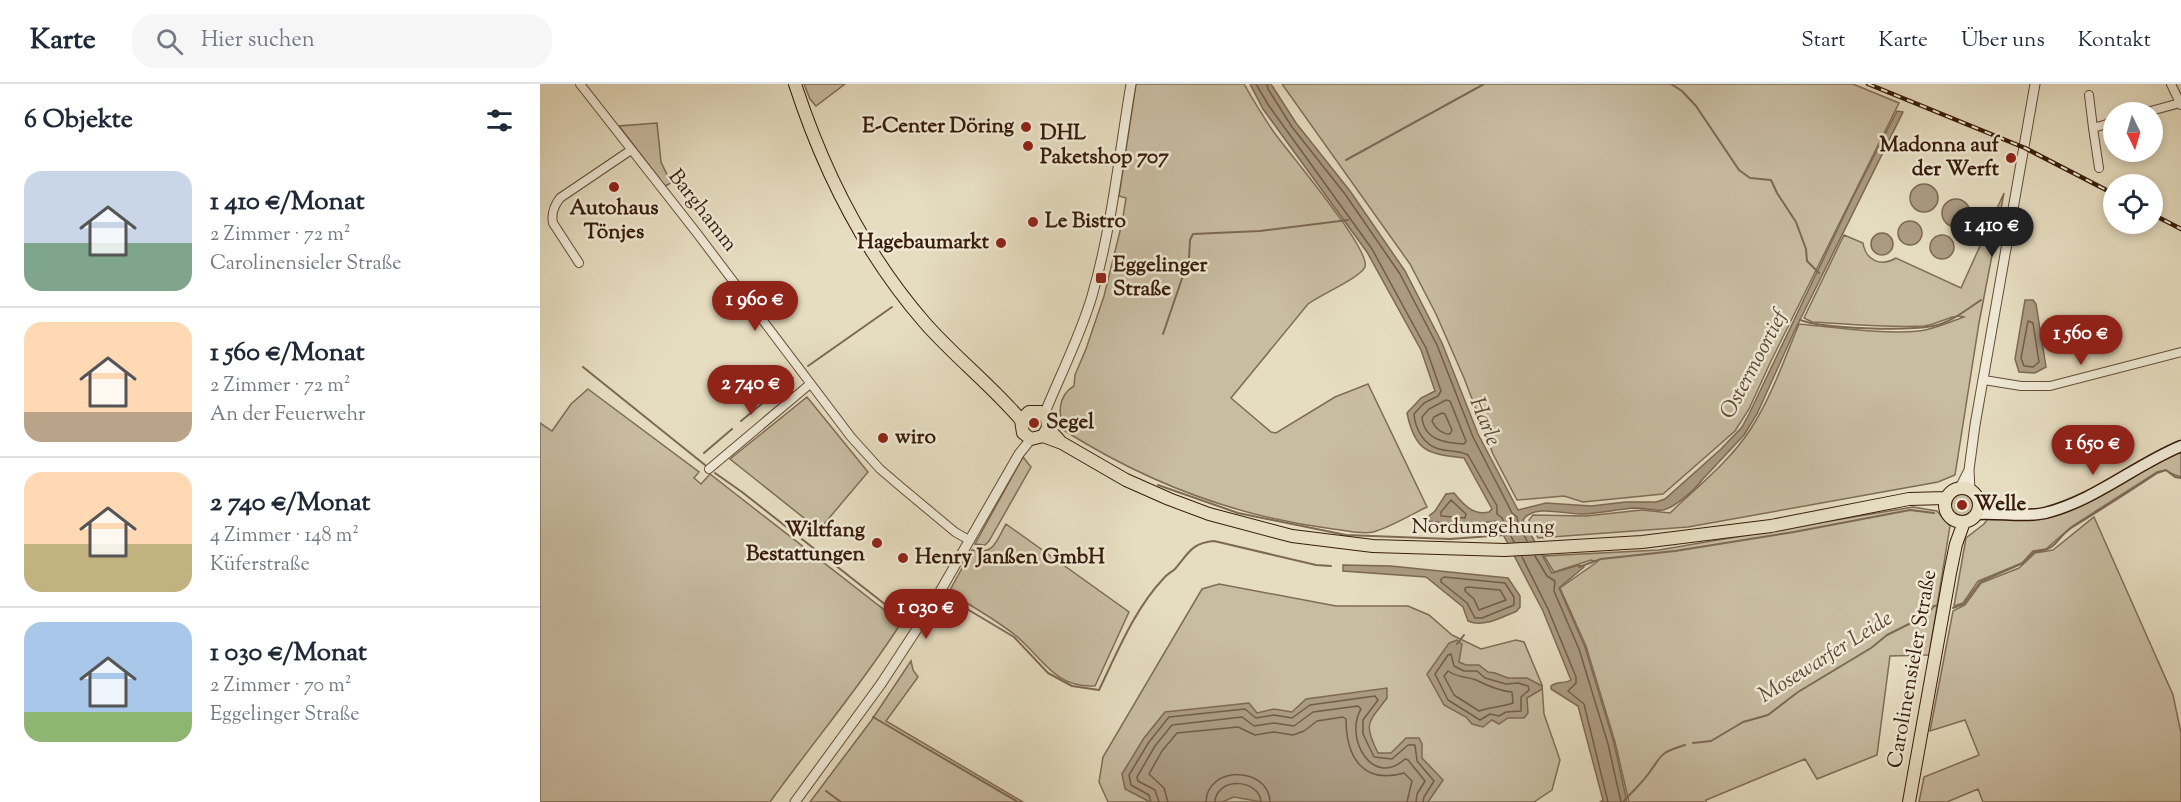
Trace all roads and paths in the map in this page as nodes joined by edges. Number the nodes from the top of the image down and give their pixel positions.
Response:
1 (580, 84) edge
2 (795, 84) edge
3 (1131, 84) edge
4 (2035, 84) edge
5 (2171, 84) edge
6 (2089, 95) dead end
7 (2180, 104) edge
8 (2163, 108) edge
9 (2103, 125) edge
10 (2093, 128) junction
11 (631, 150) junction
12 (2100, 168) dead end
13 (579, 263) dead end
14 (2181, 352) edge
15 (1984, 380) junction
16 (810, 384) junction
17 (1034, 424) junction
18 (2181, 446) edge
19 (710, 468) dead end
20 (1965, 489) junction
21 (1945, 502) junction
22 (1978, 508) junction
23 (1959, 521) junction
24 (969, 540) junction
25 (795, 802) edge
26 (1909, 802) edge

1 - 11 street, Barghamm
2 - 17 main road, Nordumgehung
3 - 17 street
4 - 15 street
5 - 7 street
6 - 10 street
7 - 8 street
9 - 10 street
10 - 12 street
11 - 13 street
11 - 16 street, Barghamm
14 - 15 street
15 - 20 street
16 - 19 street
16 - 24 street, Barghamm
17 - 21 main road, Nordumgehung
17 - 24 street
18 - 22 main road
20 - 21 main road
20 - 22 main road
21 - 23 main road
22 - 23 main road
23 - 26 main road, Carolinensieler Straße
24 - 25 street

